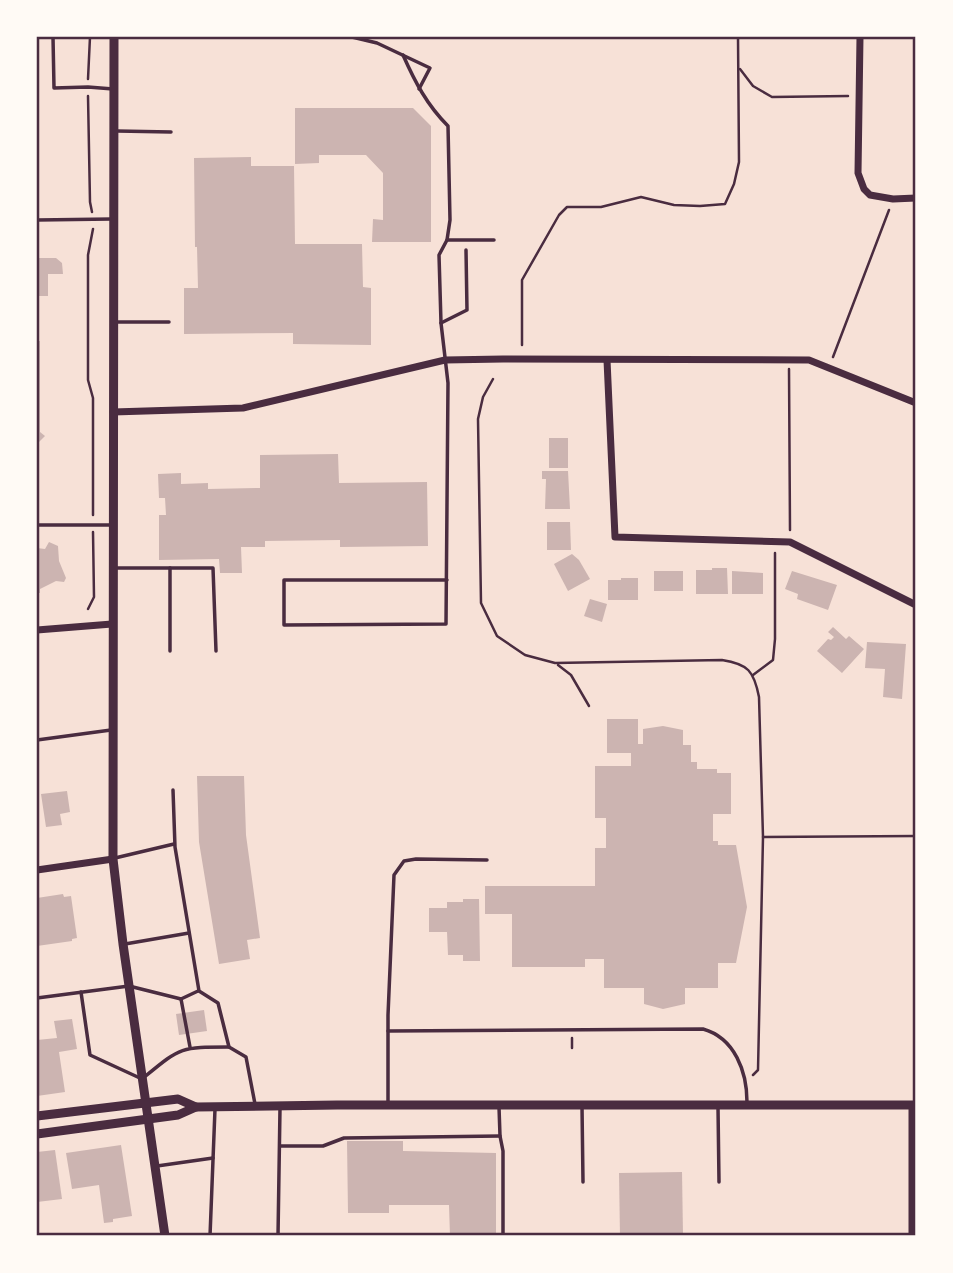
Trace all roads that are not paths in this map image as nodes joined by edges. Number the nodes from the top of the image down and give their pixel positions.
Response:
1 (53, 37) edge
2 (114, 37) edge
3 (352, 37) edge
4 (860, 37) edge
5 (403, 55) junction
6 (113, 89) junction
7 (419, 89) junction
8 (113, 131) junction
9 (171, 132) dead end
10 (916, 198) edge
11 (112, 219) junction
12 (37, 220) edge
13 (447, 240) junction
14 (494, 240) dead end
15 (467, 250) dead end
16 (113, 321) junction
17 (169, 322) dead end
18 (441, 323) junction
19 (445, 360) junction
20 (607, 360) junction
21 (916, 403) edge
22 (113, 412) junction
23 (37, 524) edge
24 (113, 524) junction
25 (113, 568) junction
26 (170, 568) junction
27 (447, 580) junction
28 (916, 605) edge
29 (112, 624) junction
30 (37, 630) edge
31 (170, 651) dead end
32 (216, 651) dead end
33 (112, 730) junction
34 (37, 740) edge
35 (173, 790) dead end
36 (174, 844) junction
37 (113, 859) junction
38 (487, 860) dead end
39 (37, 870) edge
40 (189, 933) junction
41 (122, 944) junction
42 (129, 986) junction
43 (199, 991) junction
44 (81, 992) junction
45 (37, 998) edge
46 (181, 999) junction
47 (388, 1031) junction
48 (190, 1047) junction
49 (229, 1047) junction
50 (142, 1079) junction
51 (146, 1101) junction
52 (499, 1104) junction
53 (582, 1104) junction
54 (718, 1104) junction
55 (747, 1104) junction
56 (280, 1105) junction
57 (388, 1105) junction
58 (914, 1105) edge
59 (255, 1106) junction
60 (197, 1107) junction
61 (215, 1107) junction
62 (37, 1116) edge
63 (148, 1119) junction
64 (37, 1134) edge
65 (500, 1136) junction
66 (281, 1146) junction
67 (213, 1158) junction
68 (155, 1166) junction
69 (583, 1182) dead end
70 (719, 1182) dead end
71 (164, 1236) edge
72 (210, 1236) edge
73 (278, 1236) edge
74 (503, 1236) edge
75 (912, 1236) edge

1 - 6 lane
2 - 6 street
3 - 5 lane
4 - 10 street
5 - 7 lane
5 - 7 lane
6 - 8 street
7 - 13 lane
8 - 9 lane
8 - 11 street
11 - 12 lane
11 - 16 street
13 - 14 lane
13 - 18 lane
15 - 18 lane
16 - 17 lane
16 - 22 street
18 - 19 lane
19 - 20 street
19 - 22 street
19 - 27 lane
20 - 21 street
20 - 28 street
22 - 24 street
23 - 24 lane
24 - 25 street
25 - 26 lane
25 - 29 street
26 - 31 lane
26 - 32 lane
27 - 27 lane
29 - 30 street
29 - 33 street
33 - 34 lane
33 - 37 street
35 - 36 lane
36 - 37 lane
36 - 40 lane
37 - 39 street
37 - 41 street
38 - 47 lane
40 - 41 lane
40 - 43 lane
41 - 42 street
42 - 44 lane
42 - 46 lane
42 - 50 street
43 - 46 lane
43 - 49 lane
44 - 45 lane
44 - 50 lane
46 - 48 lane
47 - 55 lane
47 - 57 lane
48 - 49 lane
48 - 50 lane
49 - 59 lane
50 - 51 street
51 - 60 street
51 - 62 street
51 - 63 street
52 - 53 street
52 - 57 street
52 - 65 lane
53 - 54 street
53 - 69 lane
54 - 55 street
54 - 70 lane
55 - 58 street
56 - 57 street
56 - 59 street
56 - 66 lane
58 - 75 street
59 - 61 street
60 - 61 street
60 - 63 street
61 - 67 lane
63 - 64 street
63 - 68 street
65 - 66 lane
65 - 74 lane
66 - 73 lane
67 - 68 lane
67 - 72 lane
68 - 71 street

